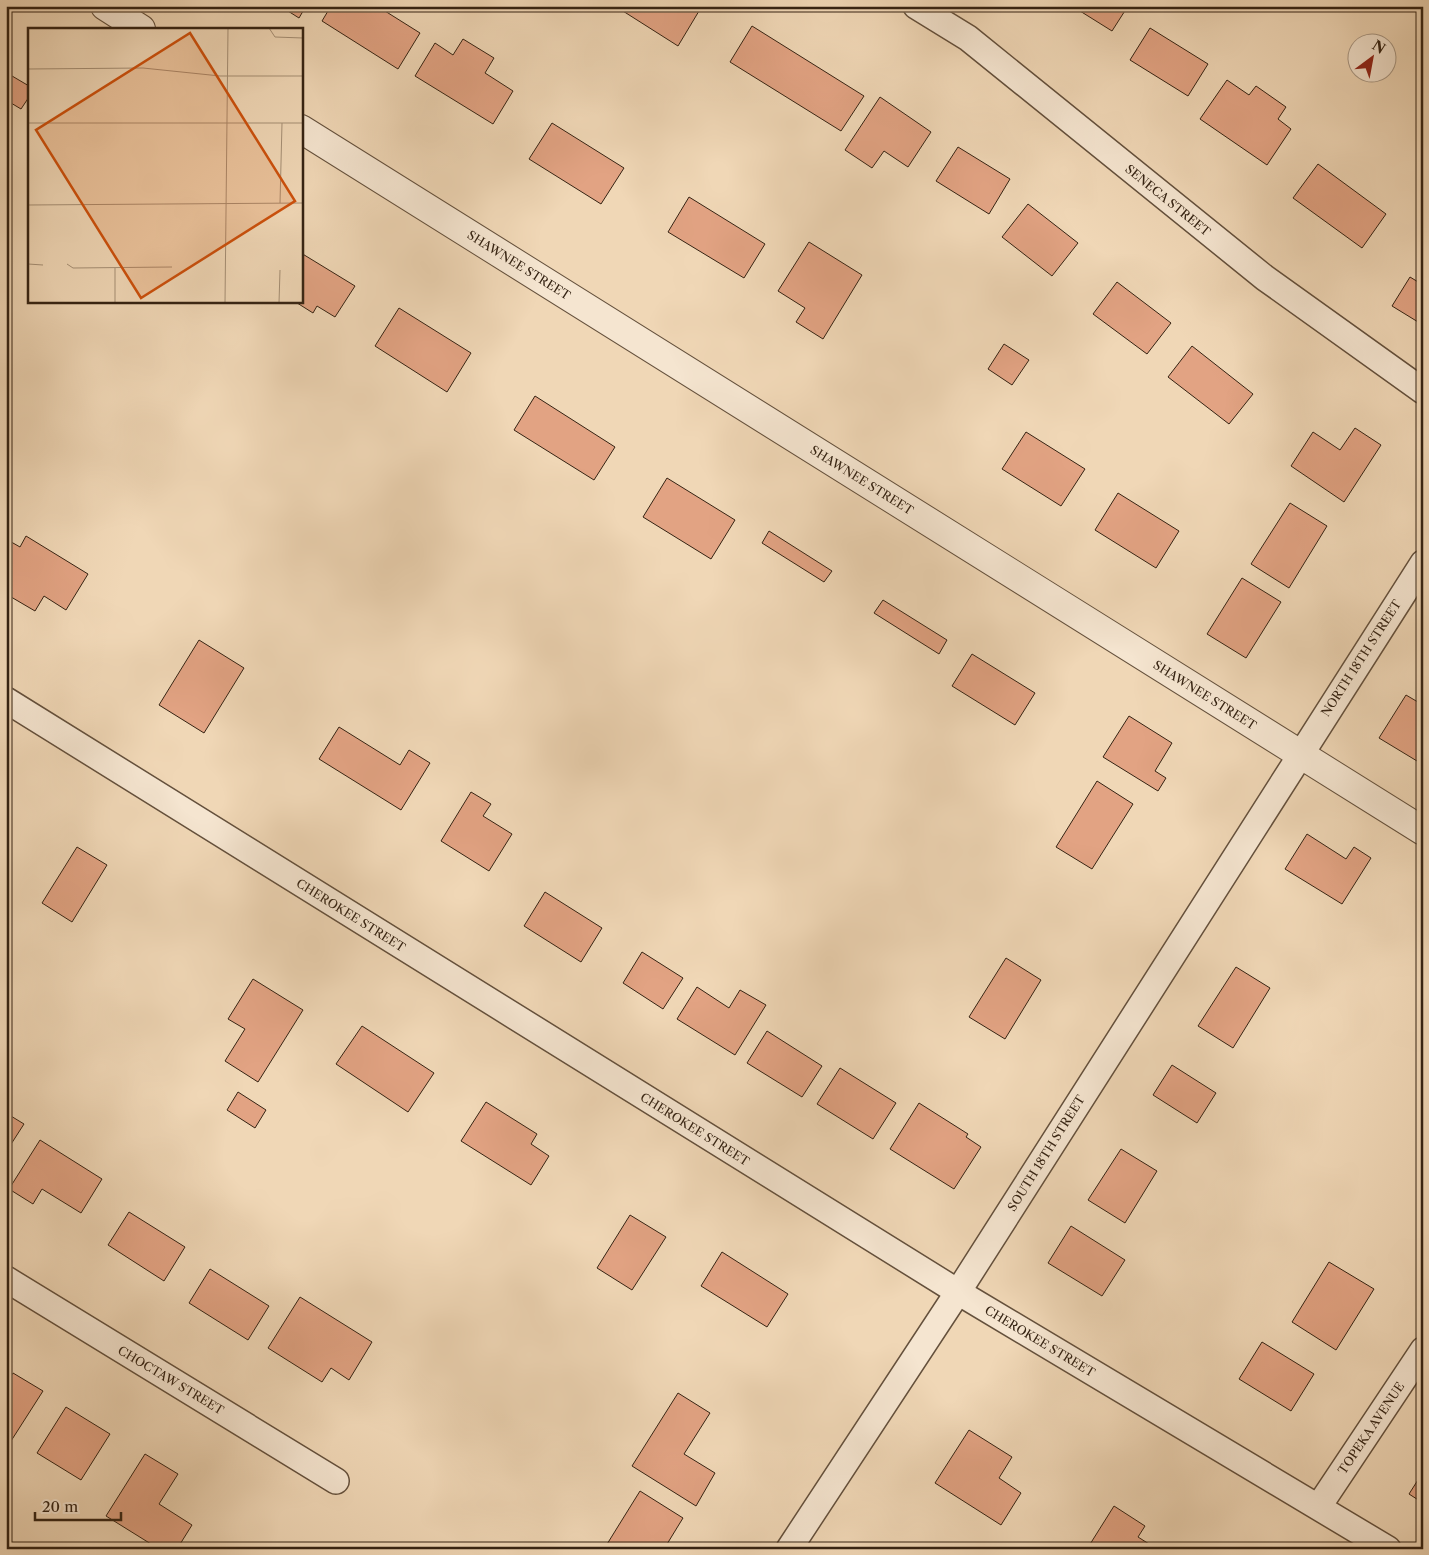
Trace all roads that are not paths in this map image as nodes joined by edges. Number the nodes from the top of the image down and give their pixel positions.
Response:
1 (105, 6) edge
2 (916, 6) edge
3 (139, 28) edge
4 (302, 130) edge
5 (1423, 391) edge
6 (1423, 563) edge
7 (6, 700) edge
8 (1299, 754) junction
9 (1423, 831) edge
10 (6, 1279) edge
11 (958, 1292) junction
12 (1423, 1350) edge
13 (336, 1481) dead end
14 (1319, 1506) junction
15 (789, 1549) edge
16 (1388, 1549) edge

1 - 3 street
2 - 5 street, SENECA STREET
4 - 8 street, SHAWNEE STREET
6 - 8 street, NORTH 18TH STREET
7 - 11 street, CHEROKEE STREET
8 - 9 street, SHAWNEE STREET
8 - 11 street, SOUTH 18TH STREET
10 - 13 street, CHOCTAW STREET
11 - 14 street, CHEROKEE STREET
11 - 15 street, SOUTH 18TH STREET
12 - 14 street, TOPEKA AVENUE
14 - 16 street, CHEROKEE STREET

